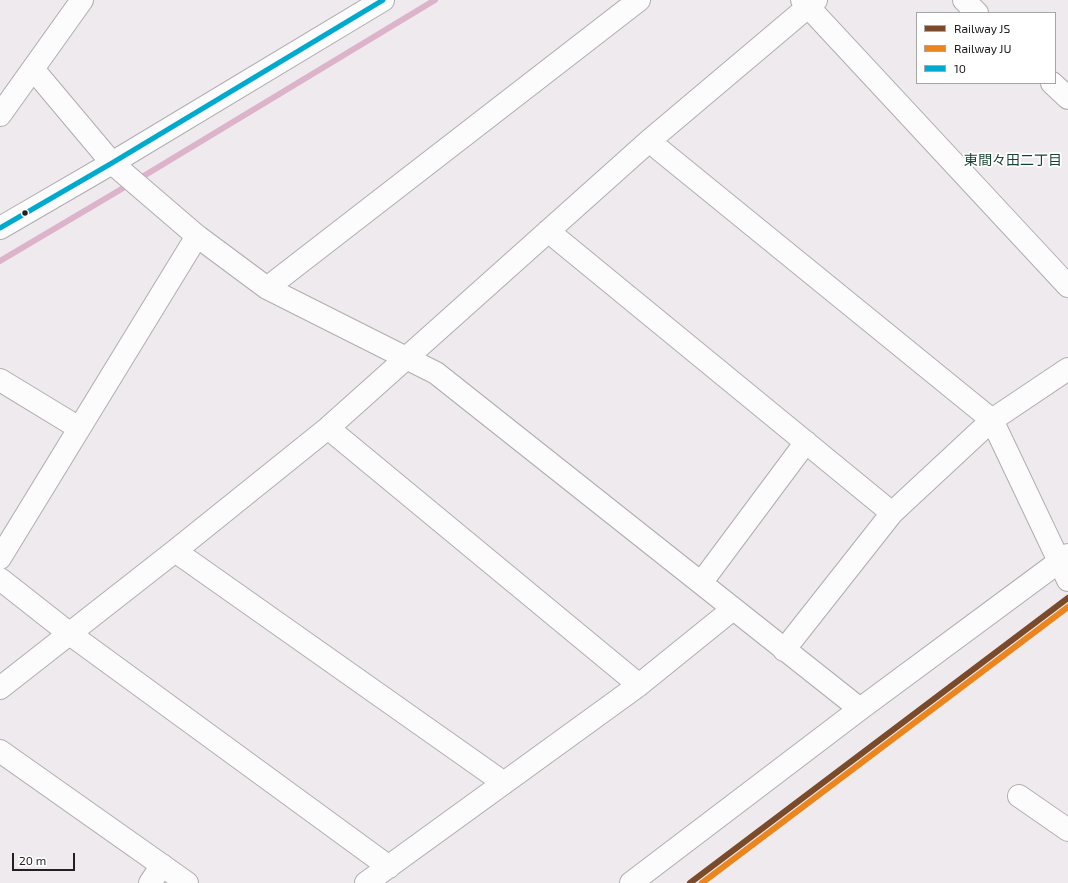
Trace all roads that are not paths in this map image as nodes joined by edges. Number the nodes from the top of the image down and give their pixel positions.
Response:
1 (82, 0) edge
2 (383, 0) edge
3 (639, 0) edge
4 (964, 0) edge
5 (809, 2) edge
6 (977, 12) edge
7 (33, 69) junction
8 (1053, 84) edge
9 (1068, 98) edge
10 (0, 116) edge
11 (649, 141) junction
12 (112, 163) junction
13 (0, 228) edge
14 (548, 230) junction
15 (197, 236) junction
16 (1068, 286) edge
17 (267, 288) junction
18 (406, 357) junction
19 (1068, 369) edge
20 (0, 380) edge
21 (992, 420) junction
22 (80, 428) junction
23 (328, 428) junction
24 (806, 442) junction
25 (892, 513) junction
26 (175, 551) junction
27 (0, 558) edge
28 (1065, 566) edge
29 (0, 579) edge
30 (701, 583) junction
31 (733, 609) junction
32 (70, 634) junction
33 (784, 650) junction
34 (639, 685) junction
35 (0, 688) edge
36 (860, 709) junction
37 (0, 751) edge
38 (504, 783) junction
39 (1019, 796) dead end
40 (1068, 830) edge
41 (162, 866) junction
42 (389, 867) junction
43 (150, 883) edge
44 (187, 883) edge
45 (366, 883) edge
46 (631, 883) edge

1 - 7 street
2 - 12 street
3 - 17 street
4 - 6 street
5 - 11 street
5 - 16 street
7 - 10 street
7 - 12 street
8 - 9 street
11 - 14 street
11 - 21 street
12 - 13 street
12 - 15 street
14 - 18 street
14 - 24 street
15 - 17 street
15 - 22 street
17 - 18 street
18 - 23 street
18 - 30 street
19 - 21 street
20 - 22 street
21 - 25 street
21 - 28 street
22 - 27 street
23 - 26 street
23 - 34 street
24 - 25 street
24 - 30 street
25 - 33 street
26 - 32 street
26 - 38 street
28 - 36 street
29 - 32 street
30 - 31 street
31 - 33 street
31 - 34 street
32 - 35 street
32 - 42 street
33 - 36 street
34 - 38 street
36 - 46 street
37 - 41 street
38 - 42 street
39 - 40 street
41 - 43 street
41 - 44 street
42 - 45 street

